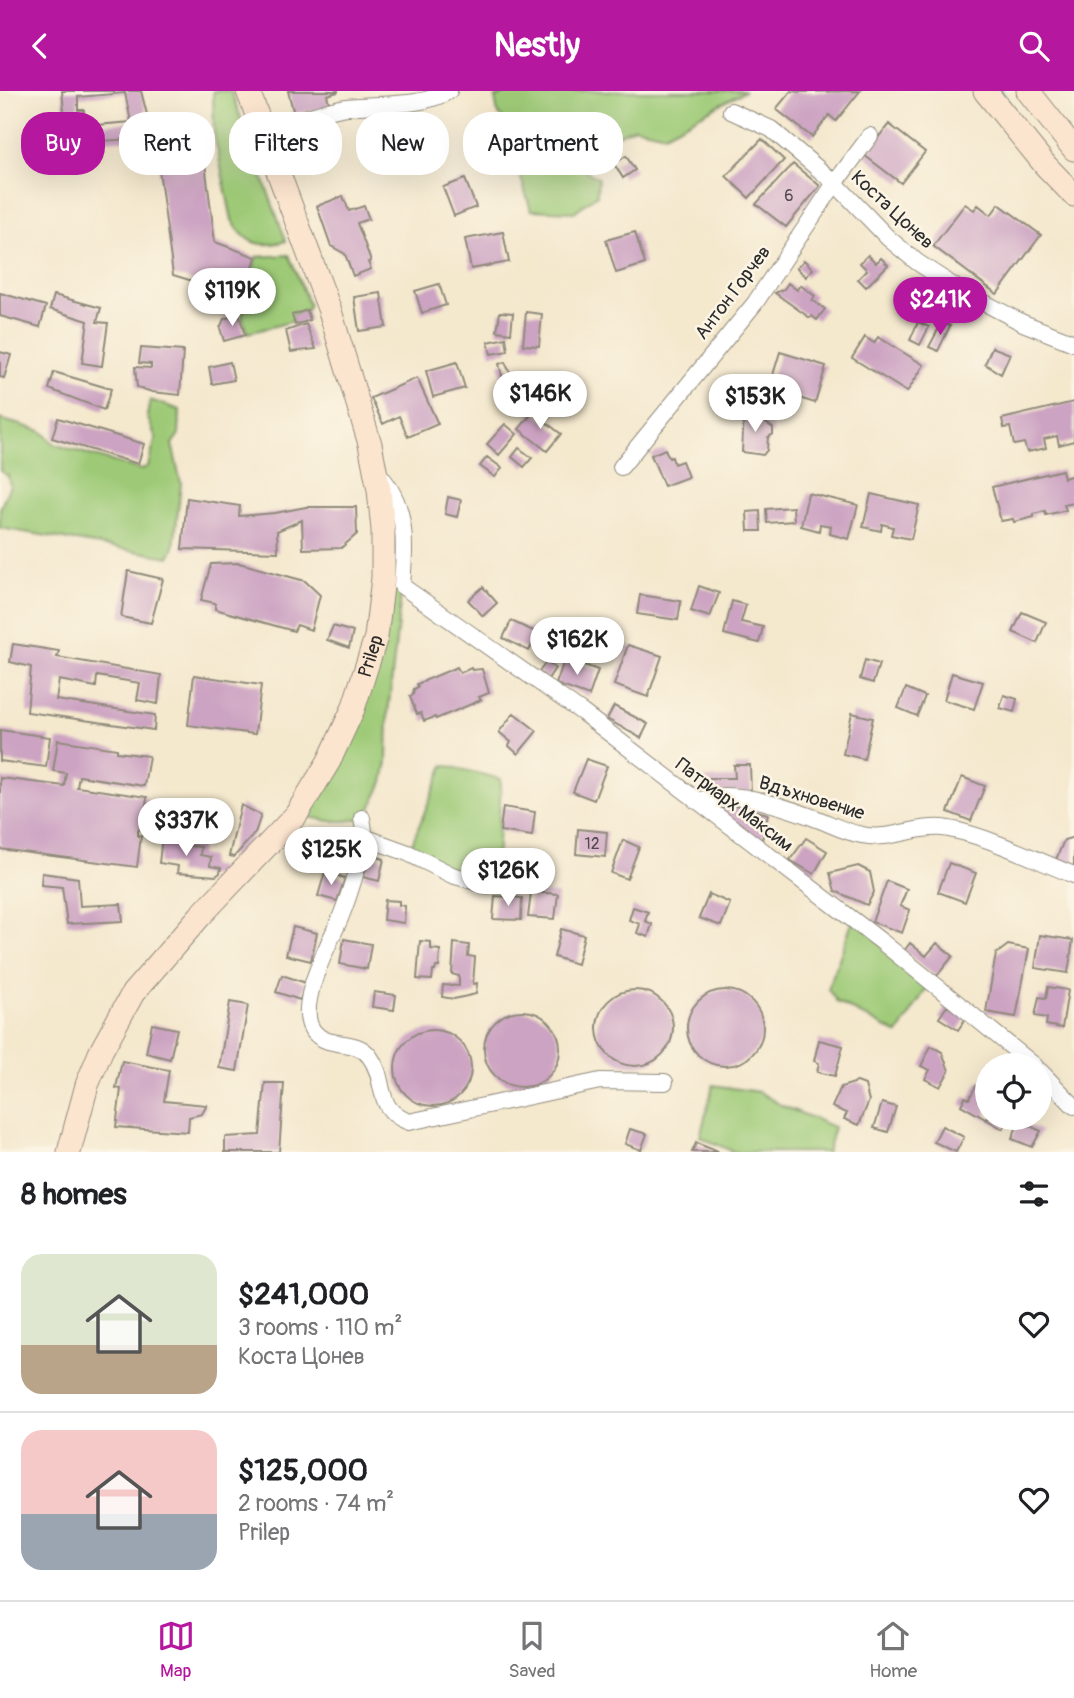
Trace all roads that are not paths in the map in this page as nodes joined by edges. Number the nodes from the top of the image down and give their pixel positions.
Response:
1 (248, 91) edge
2 (449, 91) edge
3 (985, 91) edge
4 (1028, 91) edge
5 (731, 111) dead end
6 (256, 112) edge
7 (328, 112) edge
8 (870, 136) dead end
9 (1074, 149) edge
10 (279, 175) edge
11 (835, 183) junction
12 (1074, 195) edge
13 (1074, 343) edge
14 (621, 467) dead end
15 (376, 469) junction
16 (696, 801) junction
17 (362, 818) dead end
18 (364, 837) junction
19 (1074, 875) edge
20 (487, 885) dead end
21 (1019, 1053) edge
22 (665, 1081) dead end
23 (1052, 1083) edge
24 (1074, 1106) edge
25 (69, 1152) edge

1 - 6 street, Prilep
2 - 7 street
3 - 12 street
4 - 9 street
5 - 11 street, Коста Цонев
8 - 11 street, Антон Горчев
10 - 15 street, Prilep
11 - 13 street, Коста Цонев
11 - 14 street, Антон Горчев
15 - 16 street, Патриарх Максим
15 - 25 street, Prilep
16 - 19 street, Вдъхновение
16 - 21 street, Патриарх Максим
17 - 18 street
18 - 20 street
18 - 22 street
23 - 24 street

